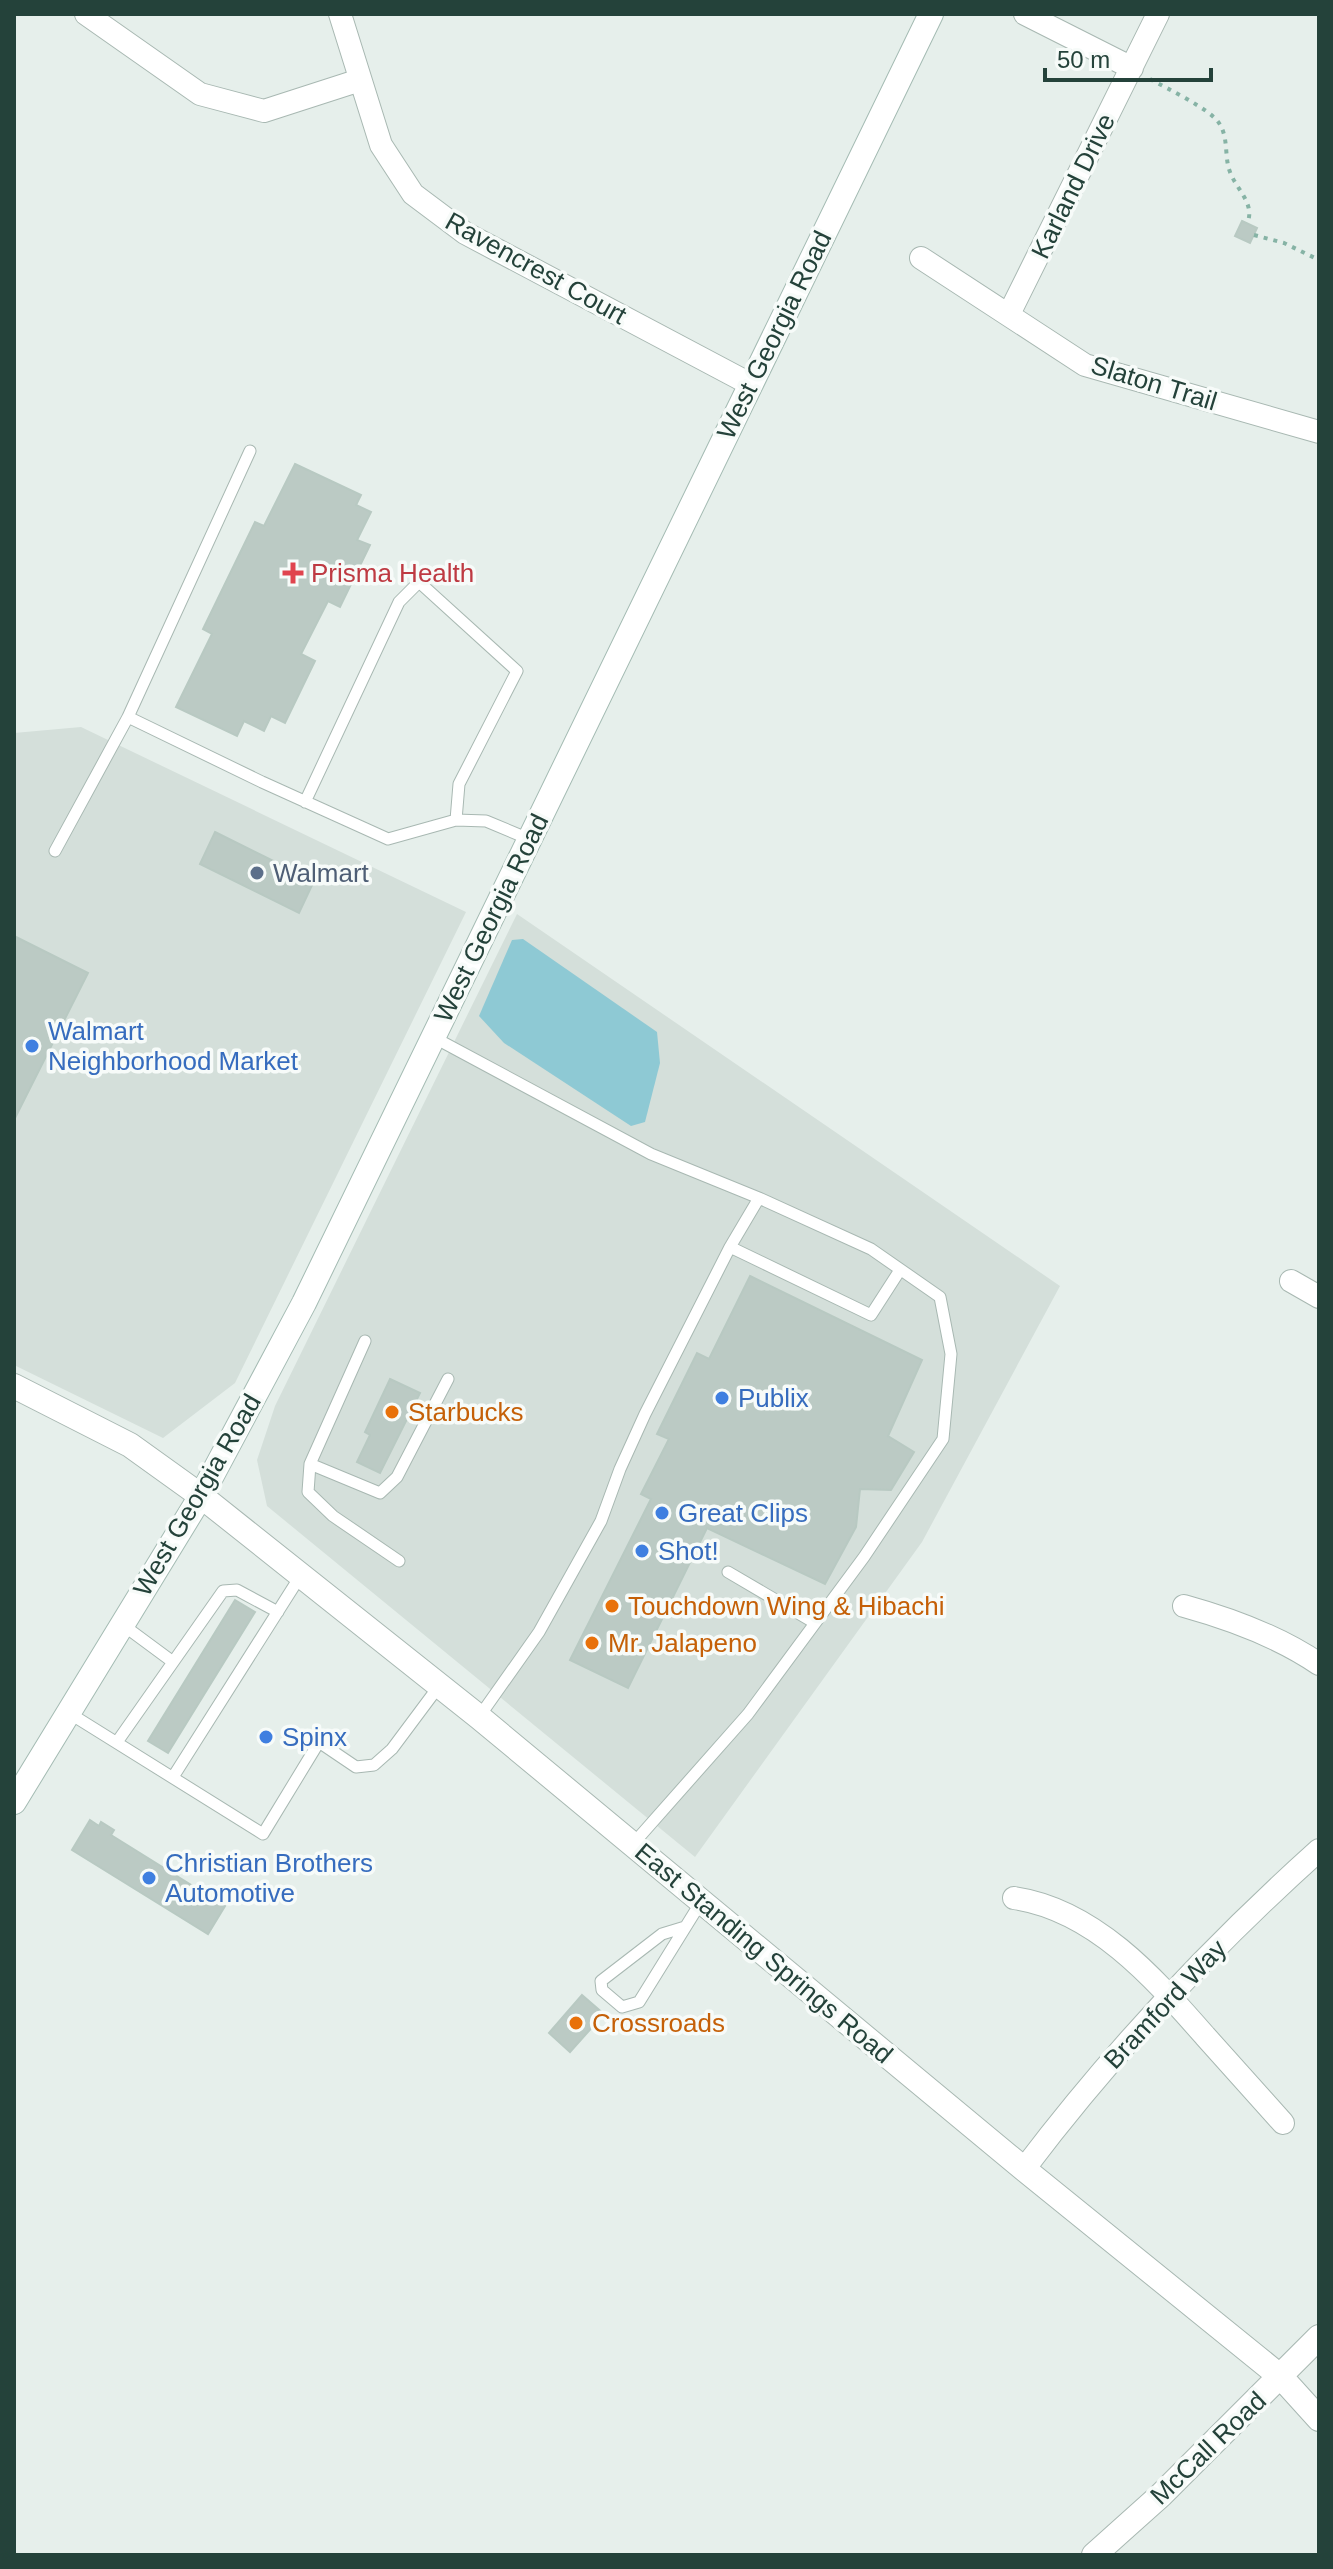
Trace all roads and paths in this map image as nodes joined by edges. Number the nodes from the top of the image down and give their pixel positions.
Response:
1 (86, 14) edge
2 (340, 14) edge
3 (931, 14) edge
4 (1025, 14) edge
5 (1158, 14) edge
6 (1132, 68) junction
7 (360, 80) junction
8 (1247, 224) dead end
9 (1254, 235) dead end
10 (921, 258) dead end
11 (1319, 260) edge
12 (1009, 314) junction
13 (750, 384) junction
14 (1319, 432) edge
15 (250, 451) dead end
16 (128, 717) junction
17 (305, 802) junction
18 (456, 820) junction
19 (529, 839) junction
20 (55, 851) dead end
21 (433, 1037) junction
22 (759, 1198) junction
23 (730, 1247) junction
24 (900, 1270) junction
25 (1291, 1281) dead end
26 (1319, 1297) edge
27 (365, 1341) dead end
28 (448, 1379) dead end
29 (14, 1386) edge
30 (310, 1464) junction
31 (201, 1496) junction
32 (399, 1561) dead end
33 (728, 1572) dead end
34 (301, 1575) junction
35 (1184, 1606) dead end
36 (278, 1612) junction
37 (815, 1623) junction
38 (123, 1625) junction
39 (173, 1662) junction
40 (1319, 1664) edge
41 (439, 1686) junction
42 (69, 1713) junction
43 (479, 1717) junction
44 (117, 1742) junction
45 (173, 1777) junction
46 (14, 1802) edge
47 (633, 1844) junction
48 (1319, 1850) edge
49 (1014, 1898) dead end
50 (701, 1902) junction
51 (685, 1927) junction
52 (1170, 1996) junction
53 (1283, 2123) dead end
54 (1024, 2169) junction
55 (1319, 2337) edge
56 (1281, 2377) junction
57 (1319, 2419) edge
58 (1094, 2555) edge

1 - 7 street
2 - 7 street, Ravencrest Court
3 - 13 main road, West Georgia Road
4 - 6 street
5 - 6 street, Karland Drive
6 - 8 path
6 - 12 street, Karland Drive
7 - 13 street, Ravencrest Court
9 - 11 path
10 - 12 street, Slaton Trail
12 - 14 street, Slaton Trail
13 - 19 main road, West Georgia Road
15 - 16 lane
16 - 17 lane
16 - 20 lane
17 - 18 lane
17 - 18 lane
18 - 19 lane
19 - 21 main road, West Georgia Road
21 - 22 lane
21 - 31 main road, West Georgia Road
22 - 23 lane
22 - 24 lane
23 - 24 lane
23 - 43 lane
24 - 37 lane
25 - 26 street
27 - 30 lane
28 - 30 lane
29 - 31 main road, East Standing Springs Road
30 - 32 lane
31 - 34 main road, East Standing Springs Road
31 - 38 main road, West Georgia Road
33 - 37 lane
34 - 36 lane
34 - 41 main road, East Standing Springs Road
35 - 40 street
36 - 39 lane
36 - 45 lane
37 - 47 lane
38 - 39 lane
38 - 42 main road, West Georgia Road
39 - 44 lane
41 - 43 main road, East Standing Springs Road
41 - 45 lane
42 - 44 lane
42 - 46 main road, West Georgia Road
43 - 47 main road, East Standing Springs Road
44 - 45 lane
47 - 50 main road, East Standing Springs Road
48 - 52 street, Bramford Way
49 - 52 street
50 - 51 lane
50 - 54 main road, East Standing Springs Road
51 - 51 lane
52 - 53 street
52 - 54 street, Bramford Way
54 - 56 main road, East Standing Springs Road
55 - 56 main road, McCall Road
56 - 57 main road, East Standing Springs Road
56 - 58 main road, McCall Road

